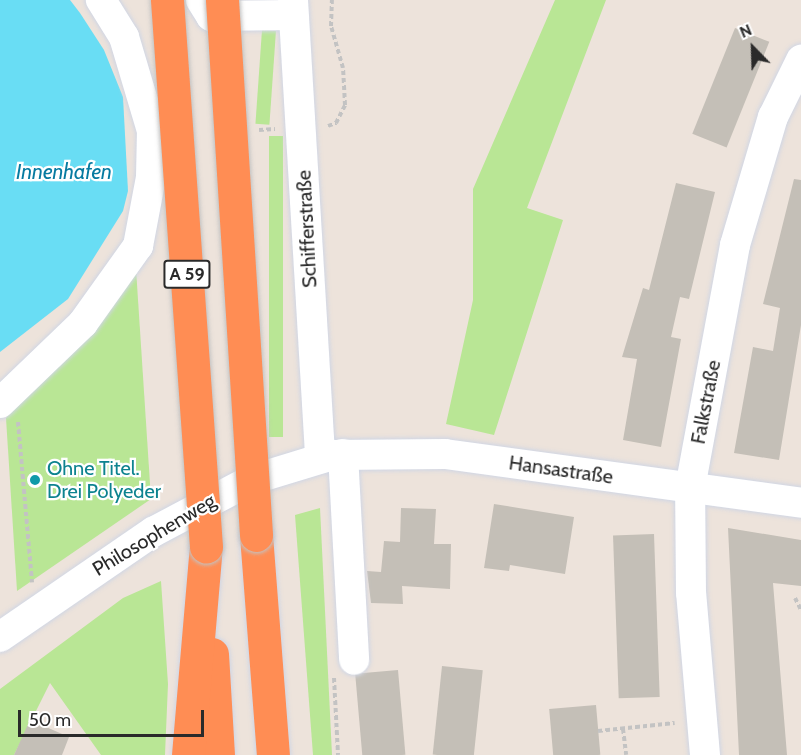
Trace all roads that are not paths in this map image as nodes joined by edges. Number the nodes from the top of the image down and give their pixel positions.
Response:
1 (101, 0) edge
2 (167, 0) edge
3 (201, 0) edge
4 (222, 0) edge
5 (293, 7) edge
6 (801, 60) edge
7 (3, 401) edge
8 (332, 456) junction
9 (690, 488) junction
10 (801, 503) edge
11 (206, 547) junction
12 (0, 637) edge
13 (354, 660) dead end
14 (188, 755) edge
15 (218, 755) edge
16 (273, 755) edge
17 (705, 755) edge

1 - 7 street
2 - 11 highway, A 59, bridge
3 - 5 street
4 - 16 highway, A 59, bridge
5 - 8 street, Schifferstraße
6 - 9 street, Falkstraße
8 - 9 street, Hansastraße
8 - 12 street, Philosophenweg
8 - 13 street, Schifferstraße
9 - 10 street, Hansastraße
9 - 17 street, Falkstraße
11 - 14 highway
11 - 15 highway, A 59

